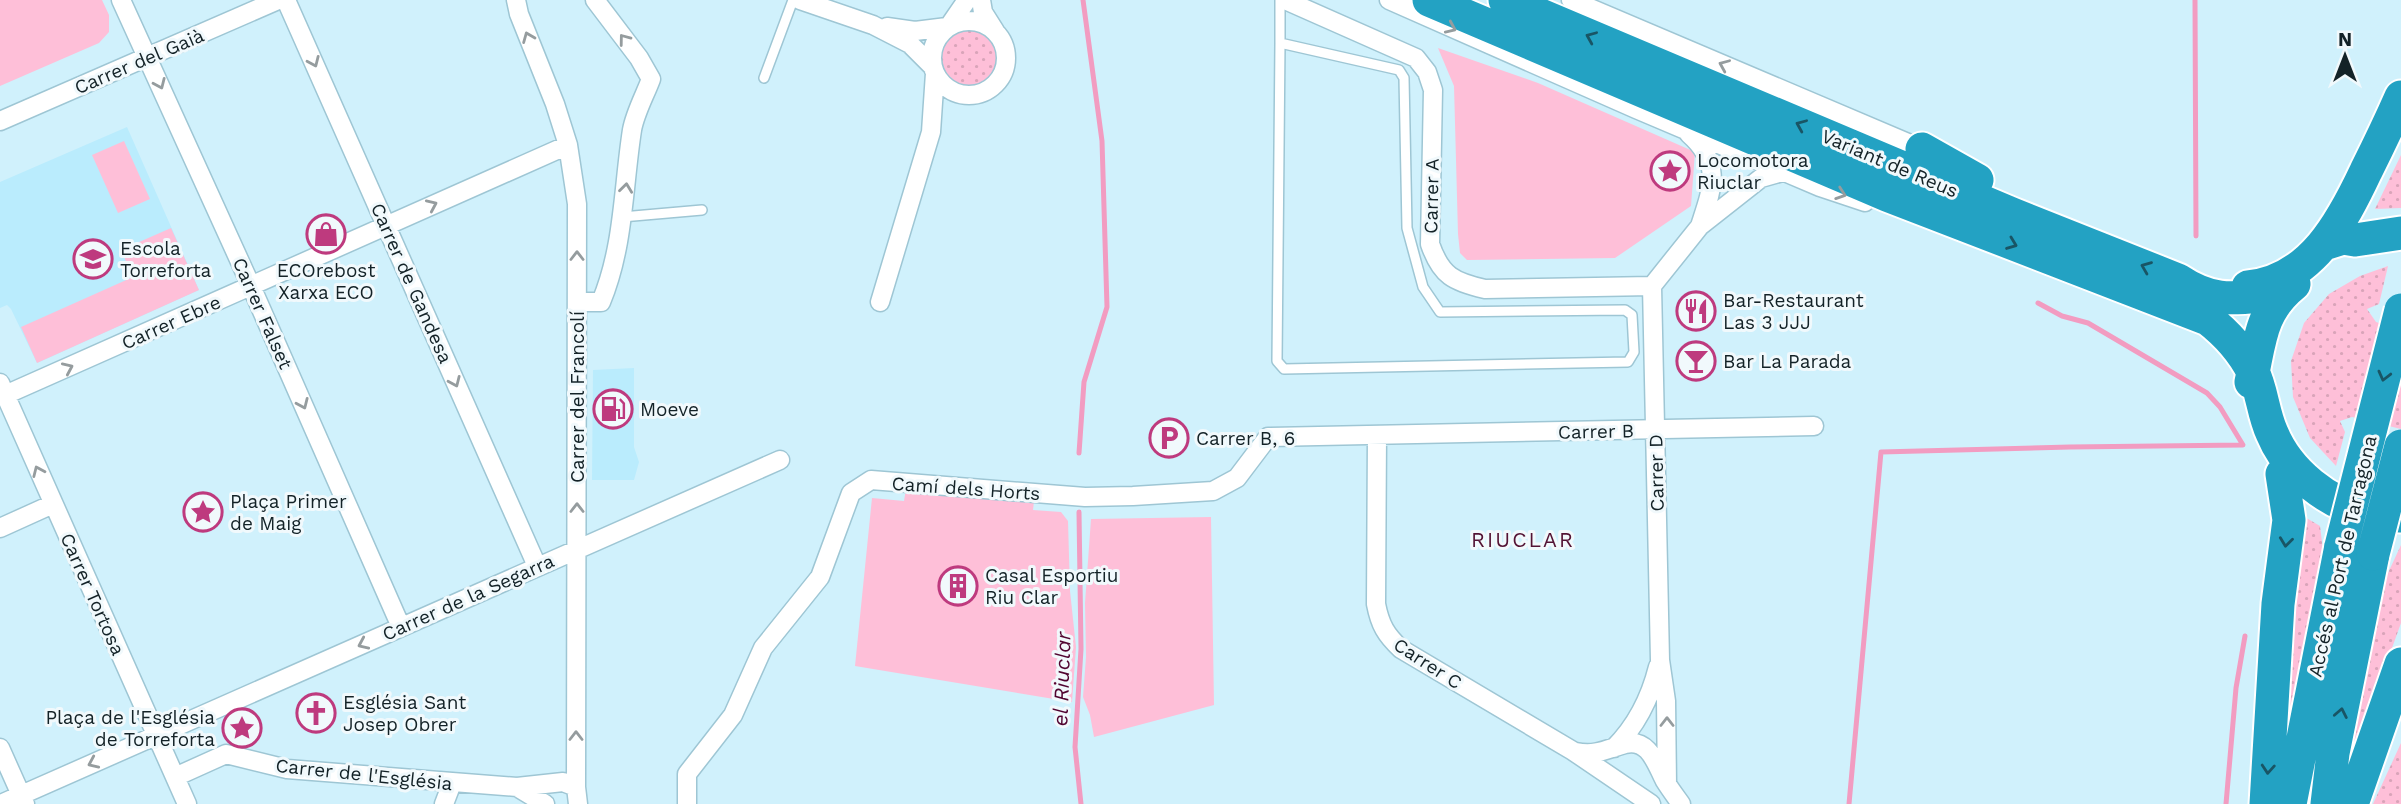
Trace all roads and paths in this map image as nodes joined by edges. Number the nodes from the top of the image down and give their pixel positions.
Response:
1 (121, 0) edge
2 (278, 0) edge
3 (286, 0) edge
4 (516, 0) edge
5 (594, 0) edge
6 (793, 0) edge
7 (800, 0) edge
8 (967, 0) edge
9 (981, 0) edge
10 (1283, 0) edge
11 (1389, 0) edge
12 (1429, 0) edge
13 (1505, 0) edge
14 (1571, 0) edge
15 (873, 25) junction
16 (948, 26) junction
17 (995, 31) junction
18 (1280, 43) junction
19 (148, 57) junction
20 (934, 70) junction
21 (764, 78) dead end
22 (961, 94) junction
23 (2401, 97) edge
24 (2401, 120) edge
25 (0, 121) edge
26 (1683, 129) junction
27 (931, 132) junction
28 (568, 145) junction
29 (1922, 149) joint
30 (1786, 171) junction
31 (702, 210) dead end
32 (2012, 214) junction
33 (622, 217) junction
34 (1945, 224) junction
35 (386, 226) junction
36 (1700, 226) junction
37 (2401, 233) edge
38 (2339, 244) junction
39 (251, 286) junction
40 (1652, 286) junction
41 (2170, 291) junction
42 (2281, 295) junction
43 (577, 302) junction
44 (880, 302) dead end
45 (2401, 310) edge
46 (2251, 383) junction
47 (3, 389) edge
48 (1814, 426) dead end
49 (1656, 430) junction
50 (1377, 435) junction
51 (2401, 446) edge
52 (780, 460) dead end
53 (2282, 474) junction
54 (53, 505) junction
55 (2401, 516) edge
56 (0, 528) edge
57 (2401, 529) edge
58 (577, 549) junction
59 (537, 566) junction
60 (401, 627) junction
61 (1660, 660) junction
62 (2401, 664) edge
63 (2401, 690) edge
64 (156, 735) junction
65 (0, 748) edge
66 (1614, 748) junction
67 (1573, 751) junction
68 (2367, 763) junction
69 (175, 777) junction
70 (452, 783) junction
71 (1667, 784) junction
72 (517, 787) junction
73 (1628, 789) junction
74 (577, 795) edge
75 (23, 799) edge
76 (1, 804) edge
77 (187, 804) edge
78 (444, 804) edge
79 (545, 804) edge
80 (687, 804) edge
81 (1651, 804) edge
82 (1681, 804) edge
83 (2266, 804) edge
84 (2290, 804) edge
85 (2326, 804) edge
86 (2352, 804) edge

1 - 19 street, Carrer Falset
2 - 19 street, Carrer del Gaià
3 -> 35 street, Carrer de Gandesa
28 -> 4 street, Carrer del Francolí
33 -> 5 street
6 - 21 lane
7 - 15 street
8 - 16 street
9 - 17 street
10 - 18 lane
10 - 40 street, Carrer A
11 -> 26 street
12 - 34 highway, Variant de Reus
32 -> 13 highway, Variant de Reus
29 -> 14 street
15 - 16 street
15 - 20 street
16 - 17 street
16 - 20 street
17 - 22 street
18 - 18 lane
19 - 25 street, Carrer del Gaià
19 -> 39 street, Carrer Falset
20 - 22 street
20 - 27 street
22 - 27 street
23 - 38 highway
24 - 38 highway
26 - 30 street
26 - 36 street
27 - 44 street
35 -> 28 street, Carrer Ebre
43 -> 28 street, Carrer del Francolí
29 - 32 highway
30 -> 34 street
30 - 36 street
31 - 33 lane
41 -> 32 highway, Variant de Reus
33 - 43 street
34 -> 41 highway, Variant de Reus
35 - 39 street, Carrer Ebre
35 -> 59 street, Carrer de Gandesa
36 - 40 street
37 - 38 highway
38 - 41 highway
38 - 42 highway
47 -> 39 street, Carrer Ebre
39 -> 60 street, Carrer Falset
40 - 49 street, Carrer D
41 - 42 highway, Variant de Reus
41 - 46 highway
42 - 46 highway
58 -> 43 street, Carrer del Francolí
45 -> 84 highway, Accés al Port de Tarragona, bridge
46 - 53 highway
46 - 55 highway
54 -> 47 street, Carrer Tortosa
48 - 49 street, Carrer B
49 - 50 street, Carrer B
49 - 61 street, Carrer D
50 - 67 street, Carrer C
50 - 80 street, Camí dels Horts
85 -> 51 highway, Accés al Port de Tarragona, bridge
52 - 58 street, Carrer de la Segarra
53 - 57 highway
53 -> 83 highway
54 - 56 street
54 - 64 street, Carrer Tortosa
58 - 59 street, Carrer de la Segarra
74 -> 58 street, Carrer del Francolí
59 - 60 street, Carrer de la Segarra
60 -> 64 street, Carrer de la Segarra
61 - 66 street, Carrer D
71 -> 61 street, Carrer D
62 - 68 highway
63 - 68 highway
64 - 69 street, Carrer Tortosa
64 -> 75 street, Carrer de la Segarra
65 - 75 street
66 - 67 street
66 - 71 street
66 - 73 street
67 - 73 street, Carrer C
68 - 86 highway
69 - 70 street, Carrer de l'Església
69 - 77 street, Carrer Tortosa
70 - 72 street, Carrer de l'Església
70 - 78 street
71 - 82 street
72 - 74 street, Carrer de l'Església
72 - 79 street, Carrer de l'Església
73 - 81 street, Carrer C
75 - 76 street, Carrer de la Segarra

